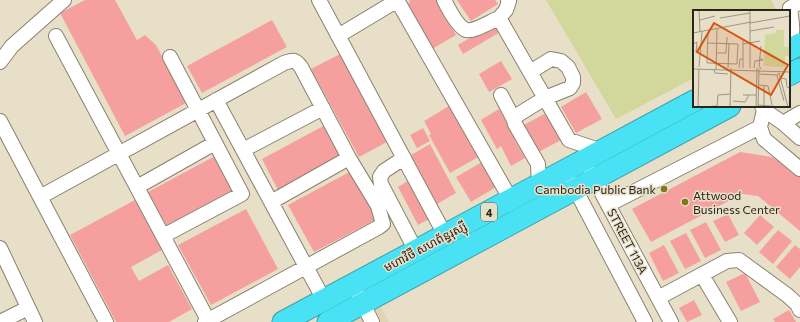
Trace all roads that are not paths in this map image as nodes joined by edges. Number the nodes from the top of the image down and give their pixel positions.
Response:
1 (64, 0) edge
2 (319, 0) edge
3 (397, 0) edge
4 (444, 0) edge
5 (508, 0) edge
6 (792, 3) edge
7 (498, 18) junction
8 (56, 36) dead end
9 (338, 36) junction
10 (790, 42) edge
11 (800, 44) edge
12 (790, 49) edge
13 (170, 57) dead end
14 (0, 62) edge
15 (800, 69) edge
16 (530, 72) junction
17 (790, 74) edge
18 (501, 95) dead end
19 (545, 98) junction
20 (216, 100) junction
21 (693, 102) edge
22 (728, 107) edge
23 (322, 108) junction
24 (763, 108) edge
25 (198, 111) junction
26 (800, 113) edge
27 (514, 120) junction
28 (0, 121) edge
29 (783, 123) junction
30 (760, 127) junction
31 (800, 137) edge
32 (215, 143) junction
33 (243, 150) junction
34 (119, 153) junction
35 (593, 156) junction
36 (349, 158) junction
37 (404, 158) junction
38 (800, 169) edge
39 (565, 170) junction
40 (594, 179) junction
41 (539, 185) junction
42 (137, 187) junction
43 (575, 189) junction
44 (40, 197) junction
45 (511, 200) junction
46 (271, 202) junction
47 (608, 205) junction
48 (445, 235) junction
49 (163, 236) junction
50 (0, 248) edge
51 (416, 251) junction
52 (306, 267) junction
53 (702, 275) junction
54 (352, 285) junction
55 (658, 298) junction
56 (324, 300) junction
57 (363, 303) junction
58 (28, 308) junction
59 (800, 310) edge
60 (208, 321) edge
61 (0, 322) edge
62 (35, 322) edge
63 (106, 322) edge
64 (283, 322) edge
65 (328, 322) edge
66 (372, 322) edge
67 (646, 322) edge
68 (671, 322) edge
69 (730, 322) edge

1 - 14 street
2 - 9 street
3 - 9 street
3 - 45 street
4 - 7 street
5 - 7 street
6 - 10 street
7 - 16 street
8 - 34 street
9 - 37 street
11 - 12 highway
13 - 25 street
15 - 17 highway
16 - 19 street
16 - 19 street
18 - 27 street
19 - 27 street
19 - 35 street
20 - 23 street
20 - 25 street
20 - 33 street
21 - 35 highway, មហាវិថី សហព័ន្ធរុស្ស៊ី / 4
22 - 40 highway, មហាវិថី សហព័ន្ធរុស្ស៊ី / 4
23 - 33 street
23 - 36 street
24 - 29 street
24 - 30 street
25 - 32 street
25 - 34 street
26 - 29 street
27 - 41 street
28 - 44 street
29 - 31 street
30 - 38 street
30 - 47 street
32 - 42 street
32 - 49 street
33 - 46 street
34 - 42 street
34 - 44 street
35 - 39 highway, មហាវិថី សហព័ន្ធរុស្ស៊ី / 4
35 - 40 street, STREET 113A
36 - 46 street
36 - 52 street
37 - 48 street
37 - 51 street
39 - 41 highway, មហាវិថី សហព័ន្ធរុស្ស៊ី / 4
39 - 43 street
40 - 43 highway, មហាវិថី សហព័ន្ធរុស្ស៊ី / 4
40 - 47 street, STREET 113A
41 - 45 highway, មហាវិថី សហព័ន្ធរុស្ស៊ី / 4
42 - 49 street
43 - 57 highway, មហាវិថី សហព័ន្ធរុស្ស៊ី / 4
43 - 67 street
44 - 63 street
45 - 48 highway, មហាវិថី សហព័ន្ធរុស្ស៊ី / 4
46 - 52 street
47 - 55 street, STREET 113A
48 - 51 highway, មហាវិថី សហព័ន្ធរុស្ស៊ី / 4
49 - 60 street
50 - 58 street
51 - 54 highway, មហាវិថី សហព័ន្ធរុស្ស៊ី / 4
52 - 56 street
52 - 60 street
53 - 55 street
53 - 59 street
53 - 69 street
54 - 56 highway, មហាវិថី សហព័ន្ធរុស្ស៊ី / 4
54 - 57 street
55 - 68 street, STREET 113A
56 - 64 highway, មហាវិថី សហព័ន្ធរុស្ស៊ី / 4
57 - 65 highway, មហាវិថី សហព័ន្ធរុស្ស៊ី / 4
57 - 66 street
58 - 61 street
58 - 62 street

